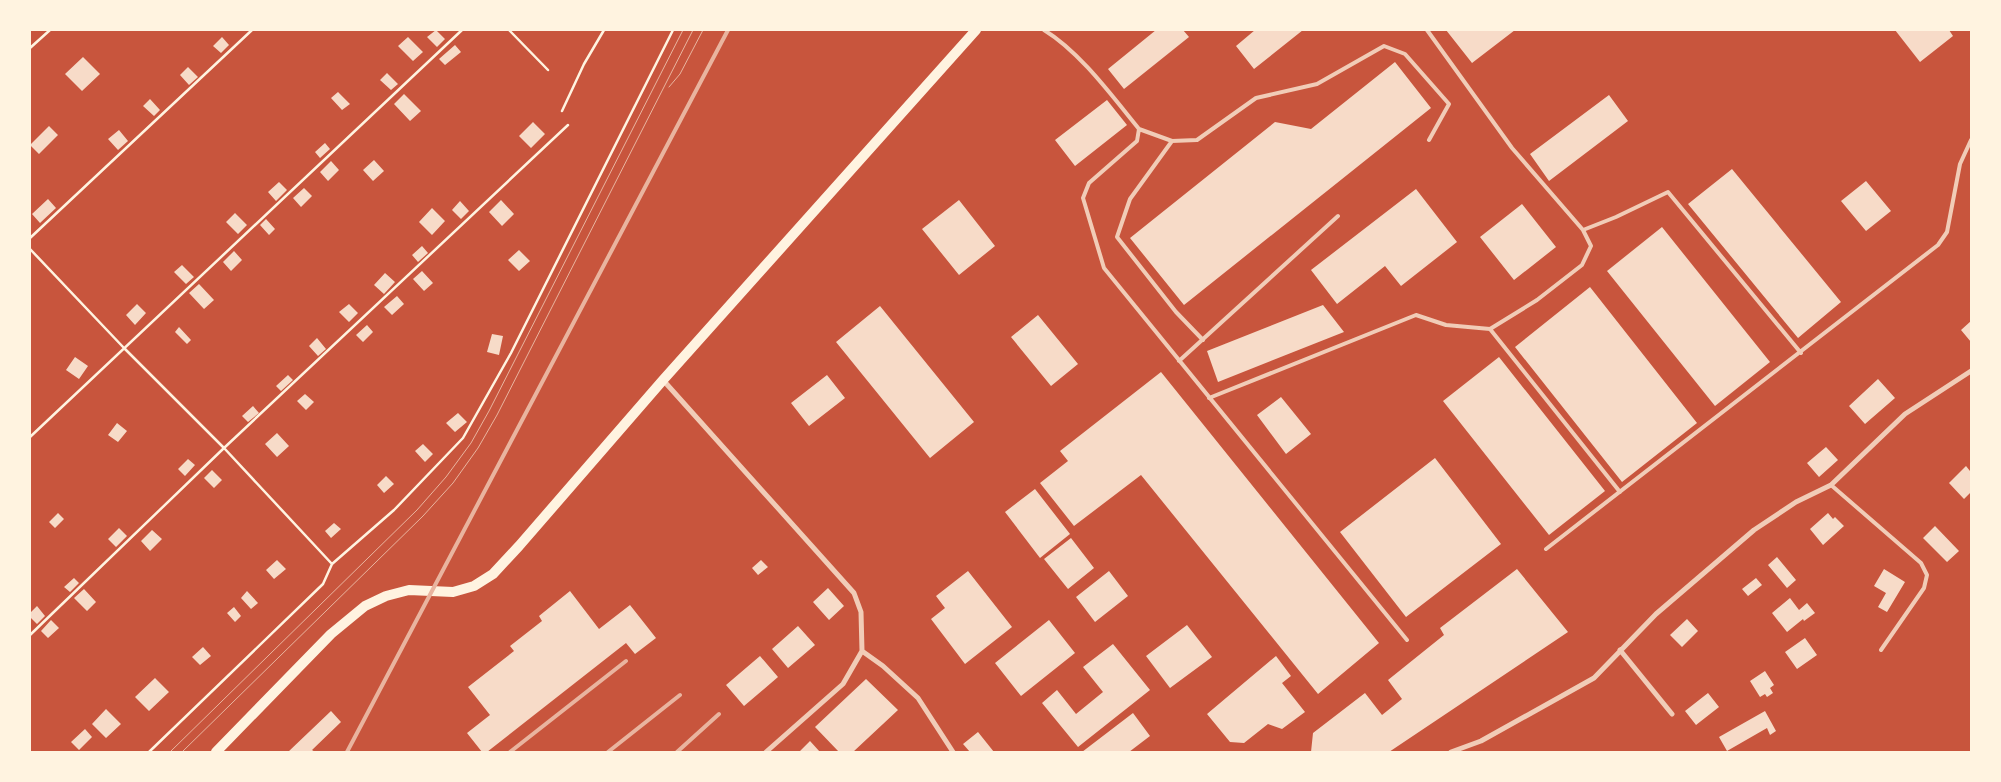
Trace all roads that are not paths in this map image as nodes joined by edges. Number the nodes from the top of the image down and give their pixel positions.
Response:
1 (976, 30) edge
2 (1044, 30) edge
3 (1427, 30) edge
4 (1139, 129) junction
5 (1429, 140) dead end
6 (1971, 140) edge
7 (1172, 141) junction
8 (1338, 216) dead end
9 (1583, 230) junction
10 (1490, 329) junction
11 (1203, 340) junction
12 (1801, 353) junction
13 (1179, 361) junction
14 (1971, 371) edge
15 (663, 380) junction
16 (1209, 398) junction
17 (1831, 485) junction
18 (1620, 492) junction
19 (1546, 550) dead end
20 (1406, 640) dead end
21 (1620, 650) junction
22 (1881, 650) dead end
23 (862, 651) junction
24 (1672, 714) dead end
25 (216, 752) edge
26 (766, 752) edge
27 (953, 752) edge
28 (1451, 752) edge

1 - 15 main road
2 - 4 lane
3 - 9 lane
4 - 7 lane
4 - 13 lane
5 - 7 lane
6 - 12 lane
7 - 11 lane
8 - 11 lane
9 - 10 lane
9 - 12 lane
10 - 16 lane
10 - 18 lane
11 - 13 lane
12 - 18 lane
13 - 16 lane
14 - 17 street
15 - 23 street
15 - 25 main road
16 - 20 lane
17 - 21 street
17 - 22 lane
18 - 19 lane
21 - 24 street
21 - 28 street
23 - 26 street
23 - 27 street

